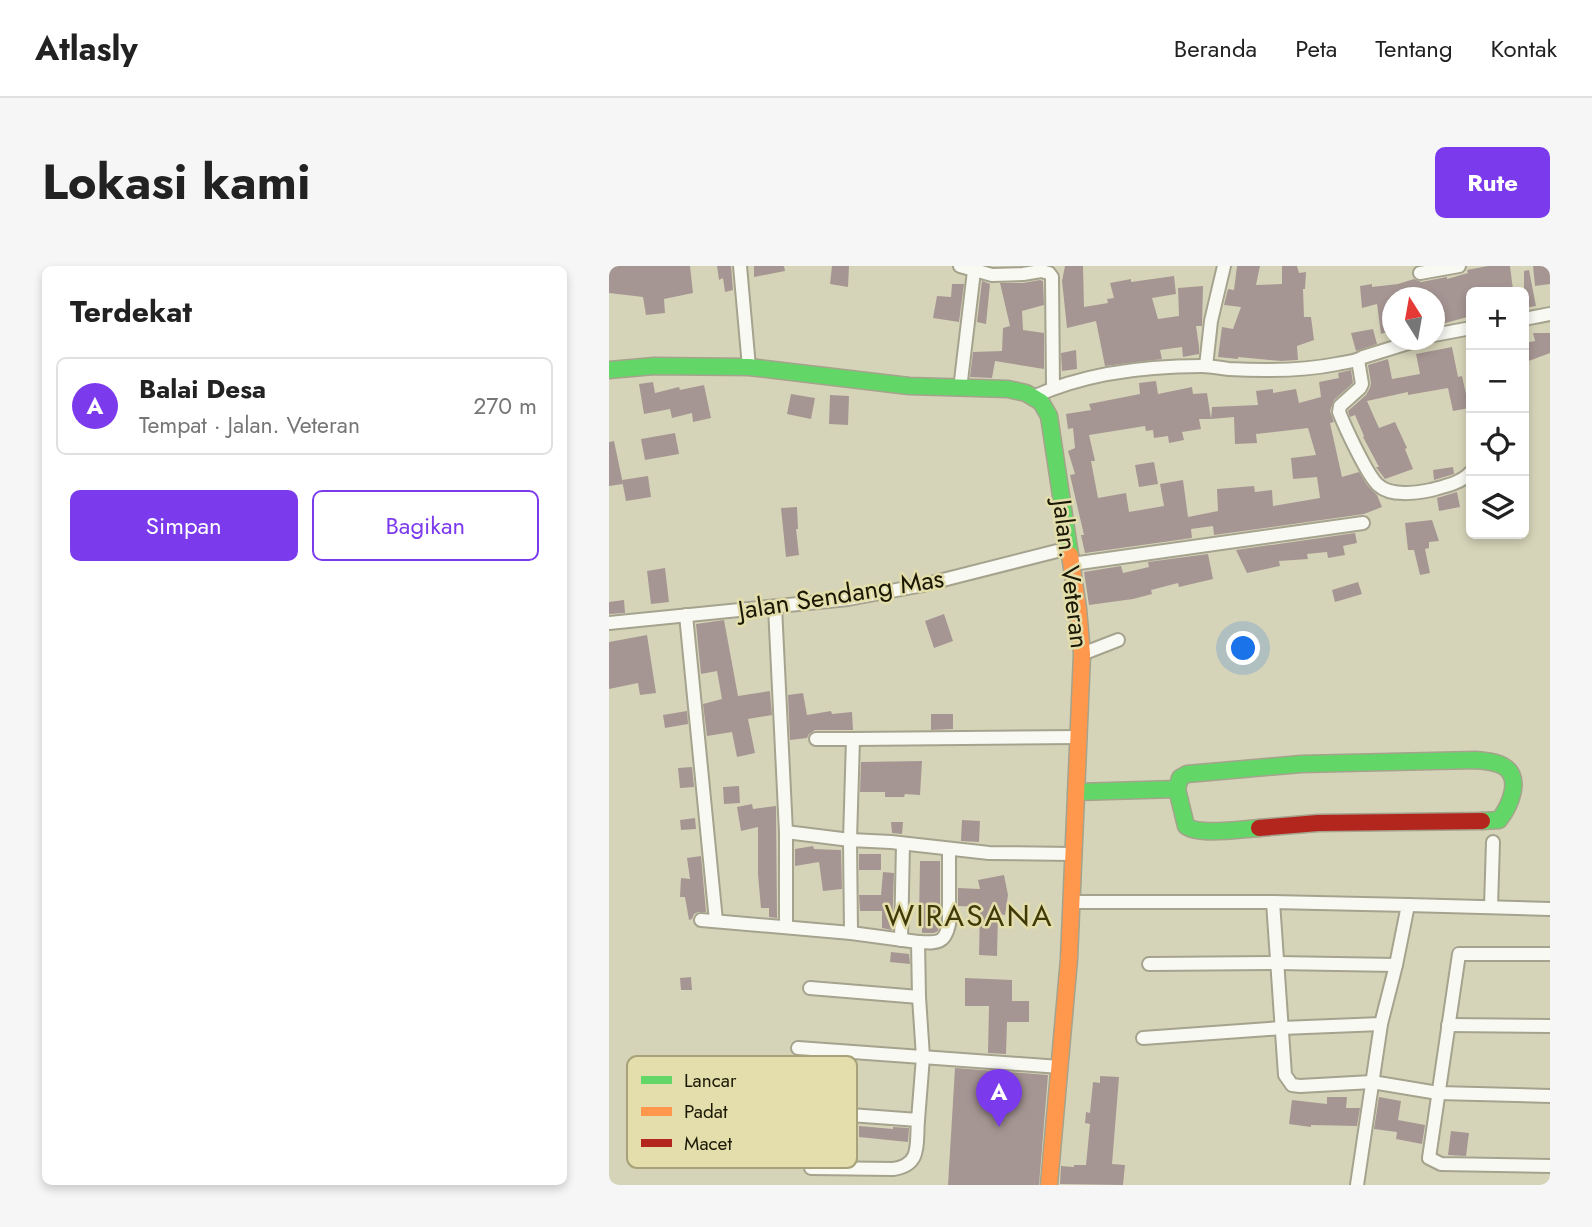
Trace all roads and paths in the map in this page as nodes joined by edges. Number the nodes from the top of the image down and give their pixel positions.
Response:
1 (740, 266) edge
2 (960, 266) edge
3 (1224, 266) edge
4 (1459, 266) edge
5 (974, 271) junction
6 (1420, 273) dead end
7 (1550, 314) edge
8 (1529, 318) edge
9 (1466, 329) edge
10 (1445, 333) edge
11 (1386, 350) edge
12 (1359, 360) junction
13 (1206, 366) junction
14 (748, 367) junction
15 (609, 370) edge
16 (1053, 388) junction
17 (960, 389) junction
18 (1033, 397) junction
19 (1466, 476) edge
20 (1363, 523) dead end
21 (1069, 548) junction
22 (1072, 564) junction
23 (775, 607) junction
24 (686, 615) junction
25 (609, 623) edge
26 (1118, 640) dead end
27 (1082, 654) junction
28 (1079, 737) junction
29 (816, 738) dead end
30 (853, 739) junction
31 (1177, 789) junction
32 (1076, 792) junction
33 (786, 832) junction
34 (850, 840) junction
35 (1493, 842) dead end
36 (903, 844) junction
37 (949, 850) junction
38 (1073, 854) junction
39 (1071, 901) junction
40 (1273, 902) junction
41 (1408, 905) junction
42 (1491, 907) junction
43 (1550, 909) edge
44 (701, 920) dead end
45 (716, 921) junction
46 (786, 927) junction
47 (851, 933) junction
48 (901, 940) junction
49 (918, 942) junction
50 (1550, 954) edge
51 (1277, 963) junction
52 (1149, 964) dead end
53 (1396, 965) junction
54 (810, 988) dead end
55 (919, 997) junction
56 (1381, 1024) junction
57 (1448, 1025) junction
58 (1550, 1026) edge
59 (1282, 1028) junction
60 (1143, 1038) dead end
61 (798, 1048) dead end
62 (923, 1057) junction
63 (1060, 1067) junction
64 (1372, 1082) junction
65 (1439, 1093) junction
66 (1550, 1096) edge
67 (857, 1116) edge
68 (918, 1120) junction
69 (1550, 1166) edge
70 (811, 1168) dead end
71 (1049, 1185) edge
72 (1357, 1185) edge

1 - 14 street
2 - 5 street
3 - 13 street
4 - 6 street
5 - 16 street
5 - 17 street
7 - 8 street
9 - 10 street
11 - 12 street
12 - 13 street
12 - 19 street
13 - 16 street
14 - 15 street
14 - 17 street
16 - 18 street
17 - 18 street
18 - 21 street, Jalan. Veteran
20 - 22 street
21 - 22 street, Jalan. Veteran
21 - 23 street, Jalan Sendang Mas
22 - 27 street, Jalan. Veteran
23 - 24 street, Jalan Sendang Mas
23 - 33 street
24 - 25 street, Jalan Sendang Mas
24 - 45 street
26 - 27 street
27 - 28 street, Jalan. Veteran
28 - 30 street
28 - 32 street, Jalan. Veteran
29 - 30 street
30 - 34 street
31 - 31 street
31 - 32 street
32 - 38 street, Jalan. Veteran
33 - 34 street
33 - 46 street
34 - 36 street
34 - 47 street
35 - 42 street
36 - 37 street
36 - 48 street
37 - 38 street
37 - 49 street
38 - 39 street, Jalan. Veteran
39 - 40 street
39 - 63 street, Jalan. Veteran
40 - 41 street
40 - 51 street
41 - 42 street
41 - 53 street
42 - 43 street
44 - 45 street
45 - 46 street
46 - 47 street
47 - 48 street
48 - 49 street
49 - 55 street
50 - 57 street
51 - 52 street
51 - 53 street
51 - 59 street
53 - 56 street
54 - 55 street
55 - 62 street
56 - 59 street
56 - 64 street
57 - 58 street
57 - 65 street
59 - 60 street
59 - 64 street
61 - 62 street
62 - 63 street
62 - 68 street
63 - 71 street, Jalan. Veteran
64 - 65 street
64 - 72 street
65 - 66 street
65 - 69 street
67 - 68 street
68 - 70 street

